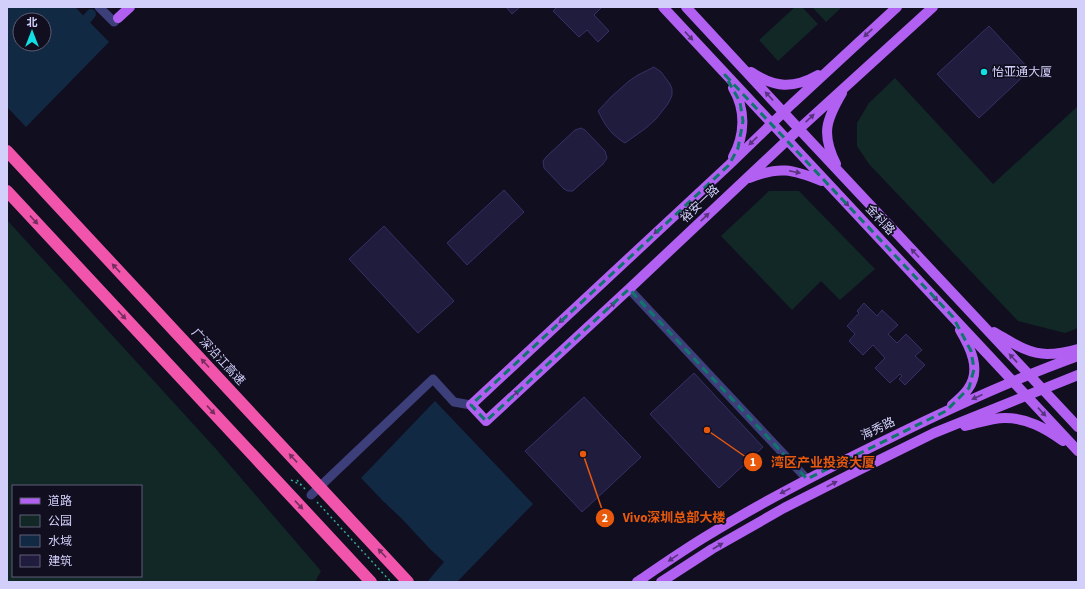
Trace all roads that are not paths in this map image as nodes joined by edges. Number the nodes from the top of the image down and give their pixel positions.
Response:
1 (99, 7) edge
2 (130, 7) edge
3 (662, 7) edge
4 (686, 7) edge
5 (897, 7) edge
6 (933, 7) edge
7 (118, 18) joint
8 (739, 65) junction
9 (830, 68) junction
10 (725, 75) junction
11 (848, 83) junction
12 (783, 112) junction
13 (771, 124) junction
14 (799, 129) junction
15 (787, 140) junction
16 (7, 151) edge
17 (729, 165) junction
18 (840, 173) junction
19 (744, 181) junction
20 (826, 183) junction
21 (7, 191) edge
22 (629, 289) junction
23 (953, 317) junction
24 (984, 326) junction
25 (1078, 350) edge
26 (1078, 356) edge
27 (1029, 375) junction
28 (1078, 375) edge
29 (1012, 381) junction
30 (1042, 389) junction
31 (1026, 396) junction
32 (471, 405) junction
33 (946, 410) junction
34 (1078, 427) edge
35 (934, 434) junction
36 (1078, 451) edge
37 (807, 479) junction
38 (311, 495) road end
39 (371, 582) edge
40 (408, 582) edge
41 (637, 582) edge
42 (661, 582) edge

1 - 7 street
2 - 7 main road
3 -> 10 main road, 金科路
4 - 8 main road, 金科路
5 -> 9 main road, 裕安一路
6 - 11 main road, 裕安一路
8 - 9 main road
12 -> 8 main road, 金科路
9 - 12 main road, 裕安一路
10 - 13 main road, 金科路
10 - 17 main road
14 -> 11 main road, 裕安一路
11 - 18 main road
12 - 13 main road, 裕安一路
12 - 14 main road, 金科路
13 - 15 main road, 金科路
13 -> 17 main road, 裕安一路
14 - 15 main road, 裕安一路
14 - 18 main road, 金科路
15 - 19 main road, 裕安一路
15 - 20 main road, 金科路
40 -> 16 highway, 广深沿江高速
17 -> 32 main road, 裕安一路
24 -> 18 main road, 金科路
19 -> 20 main road
22 -> 19 main road, 裕安一路
20 -> 23 main road, 金科路
21 -> 39 highway
32 -> 22 main road, 裕安一路
22 - 37 street
23 - 29 main road, 金科路
23 - 33 main road
24 - 25 main road
27 -> 24 main road, 金科路
26 - 27 main road, 海秀路
27 - 29 main road, 海秀路
27 - 30 main road, 金科路
28 - 30 main road
29 - 31 main road, 金科路
29 -> 33 main road, 海秀路
30 - 31 main road
30 - 34 main road, 金科路
31 - 35 main road
31 -> 36 main road, 金科路
32 - 38 street
33 - 37 main road, 海秀路
35 - 36 main road
42 -> 35 main road
37 -> 41 main road, 海秀路

